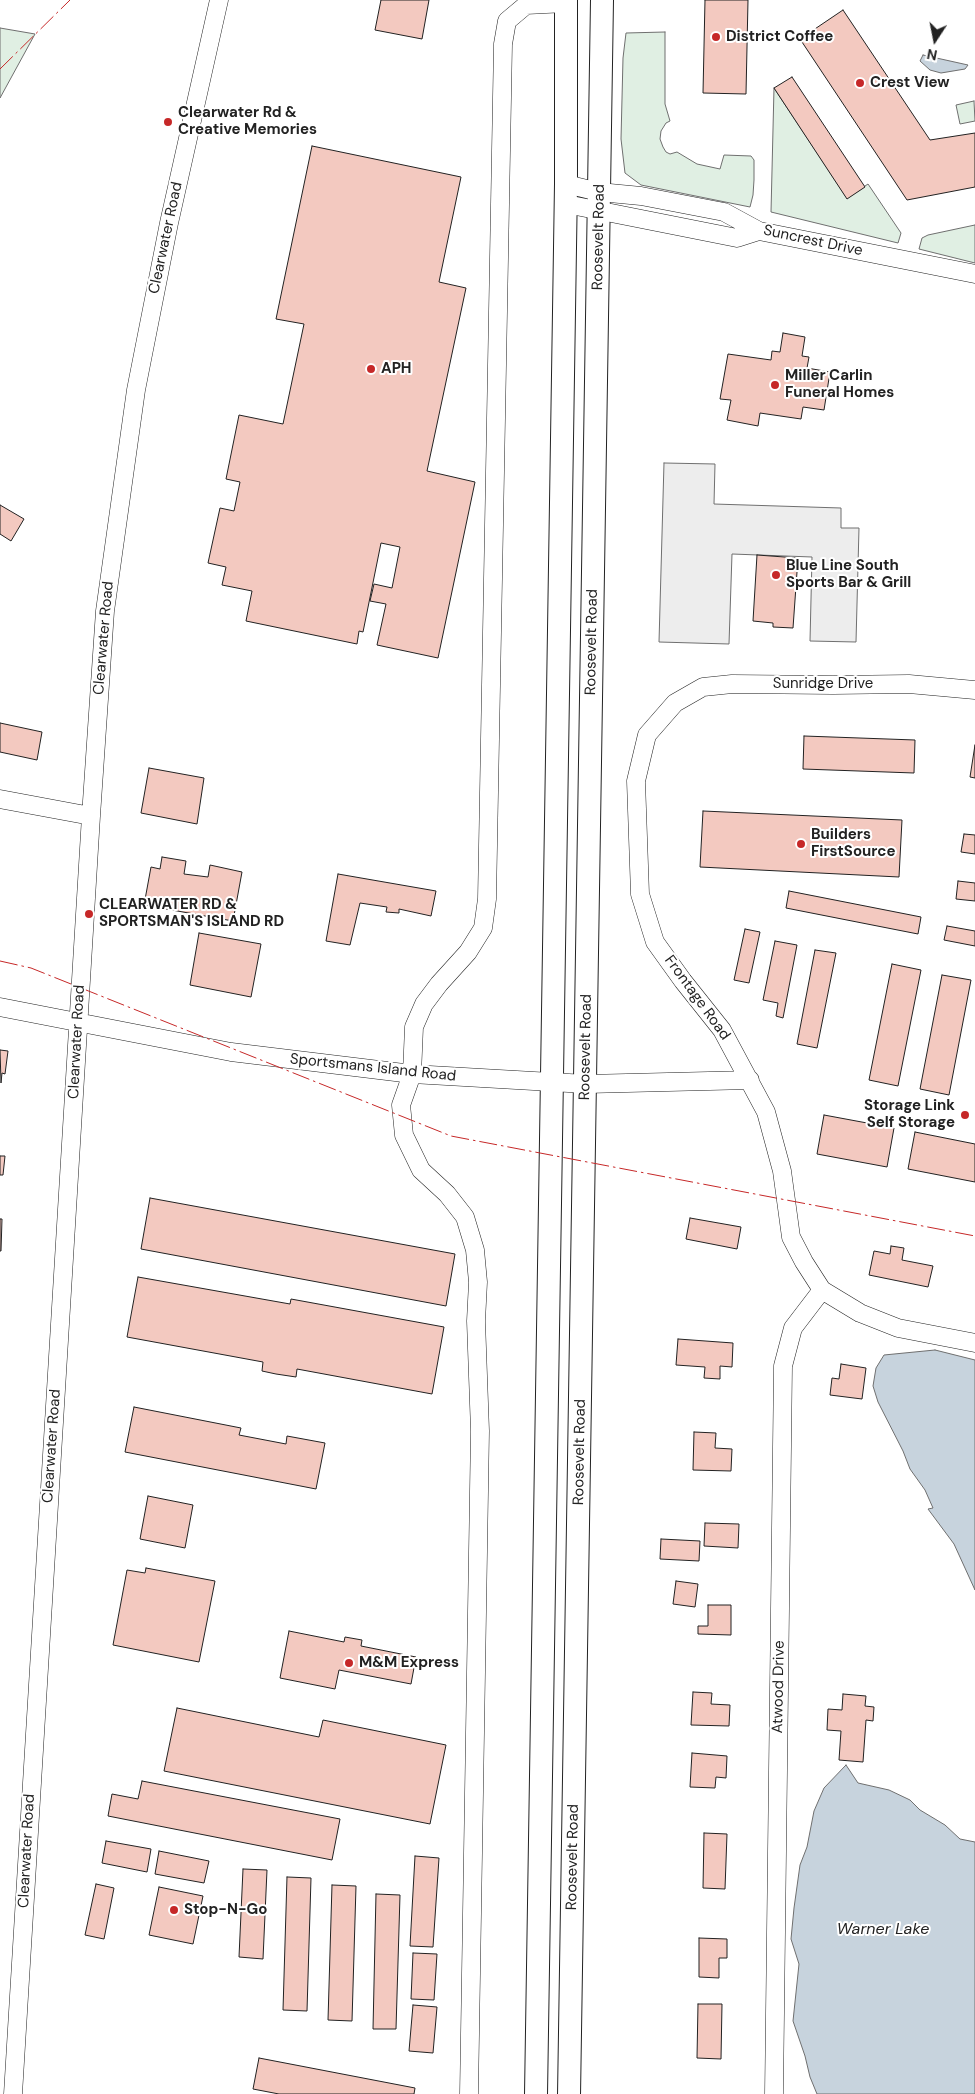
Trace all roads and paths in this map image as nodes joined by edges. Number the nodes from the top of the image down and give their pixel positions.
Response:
1 (219, 0) edge
2 (602, 0) edge
3 (566, 1) edge
4 (566, 194) junction
5 (599, 202) junction
6 (975, 274) edge
7 (975, 690) edge
8 (675, 703) joint
9 (0, 799) edge
10 (91, 816) junction
11 (0, 1007) edge
12 (79, 1023) junction
13 (412, 1074) junction
14 (750, 1080) junction
15 (550, 1083) junction
16 (586, 1084) junction
17 (822, 1290) junction
18 (975, 1343) edge
19 (7, 2050) edge
20 (13, 2094) edge
21 (469, 2094) edge
22 (536, 2094) edge
23 (569, 2094) edge
24 (774, 2094) edge

1 - 10 street, Clearwater Road
2 - 5 main road, Roosevelt Road
3 - 4 main road
3 - 13 street
4 - 5 street
4 - 15 main road
5 - 6 street, Suncrest Drive
5 - 16 main road, Roosevelt Road
7 - 8 street, Sunridge Drive
8 - 14 street, Frontage Road
9 - 10 street
10 - 12 street, Clearwater Road
11 - 12 street, Sportsmans Island Road
12 - 13 street, Sportsmans Island Road
12 - 19 street, Clearwater Road
13 - 15 street, Sportsmans Island Road
13 - 21 street
14 - 16 street, Sportsmans Island Road
14 - 17 street, Frontage Road
15 - 16 street, Sportsmans Island Road
15 - 22 main road
16 - 23 main road, Roosevelt Road
17 - 18 street
17 - 24 street, Atwood Drive
19 - 20 street, Clearwater Road

